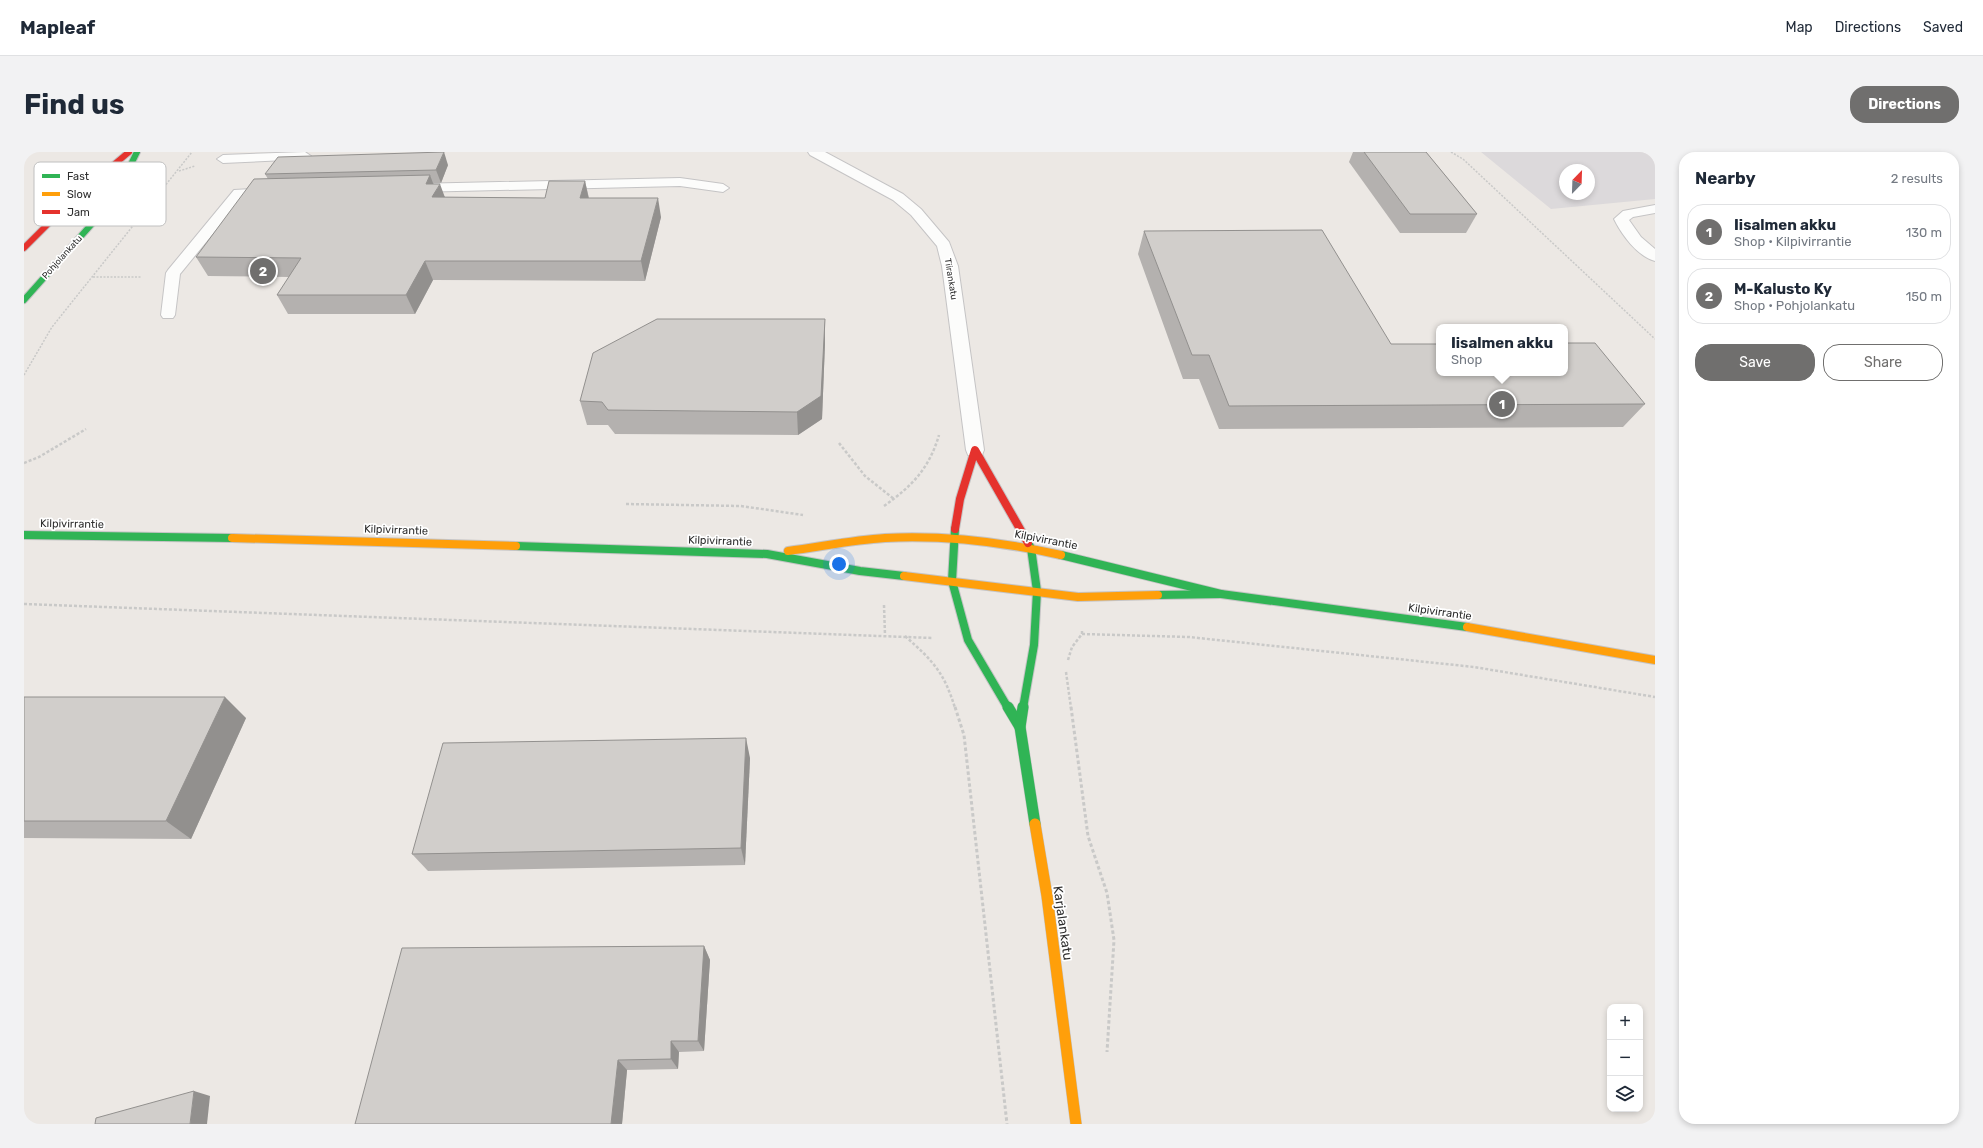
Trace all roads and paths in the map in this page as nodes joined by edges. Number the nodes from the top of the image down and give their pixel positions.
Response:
1 (130, 152) edge
2 (137, 152) edge
3 (192, 152) edge
4 (815, 152) edge
5 (1451, 152) edge
6 (318, 156) edge
7 (223, 159) dead end
8 (118, 162) edge
9 (132, 162) edge
10 (166, 184) edge
11 (723, 188) dead end
12 (404, 189) edge
13 (286, 192) edge
14 (1650, 210) edge
15 (46, 226) edge
16 (90, 226) edge
17 (133, 226) edge
18 (24, 248) edge
19 (1655, 256) edge
20 (92, 277) junction
21 (172, 277) junction
22 (24, 300) edge
23 (168, 315) dead end
24 (1655, 339) edge
25 (24, 375) edge
26 (86, 430) dead end
27 (940, 430) dead end
28 (839, 443) dead end
29 (975, 450) junction
30 (24, 463) edge
31 (894, 499) junction
32 (626, 504) dead end
33 (884, 506) dead end
34 (807, 516) dead end
35 (24, 535) edge
36 (954, 537) junction
37 (1031, 548) junction
38 (767, 554) junction
39 (952, 580) junction
40 (1036, 592) junction
41 (1221, 594) junction
42 (24, 604) edge
43 (884, 604) dead end
44 (885, 635) junction
45 (905, 636) junction
46 (933, 638) dead end
47 (1655, 660) edge
48 (1068, 662) dead end
49 (1065, 670) dead end
50 (1655, 697) edge
51 (1020, 727) junction
52 (1106, 1060) dead end
53 (1007, 1124) edge
54 (1076, 1124) edge

1 - 8 street
2 - 9 street, Pohjolankatu
3 - 10 path
4 - 29 street, Tiirankatu
5 - 24 path
6 - 7 lane
11 - 12 lane
13 - 21 lane
14 - 19 street
15 - 18 street
16 - 22 street, Pohjolankatu
17 - 20 path
20 - 21 path
20 - 25 path
21 - 23 lane
26 - 30 path
27 - 31 path
28 - 31 path
29 - 36 street, Tiirankatu
29 - 37 street, Tiirankatu
31 - 33 path
32 - 34 path
35 - 38 street, Kilpivirrantie
36 - 37 street, Kilpivirrantie
36 - 38 street, Kilpivirrantie
36 - 39 street, Karjalankatu
37 - 40 street, Tiirankatu
37 - 41 street, Kilpivirrantie
38 - 39 street, Kilpivirrantie
39 - 40 street, Kilpivirrantie
39 - 51 street, Karjalankatu
40 - 41 street, Kilpivirrantie
40 - 51 street, Karjalankatu
41 - 47 street, Kilpivirrantie
42 - 44 path
43 - 44 path
44 - 45 path
45 - 46 path
45 - 53 path
48 - 50 path
49 - 52 path
51 - 54 street, Karjalankatu

